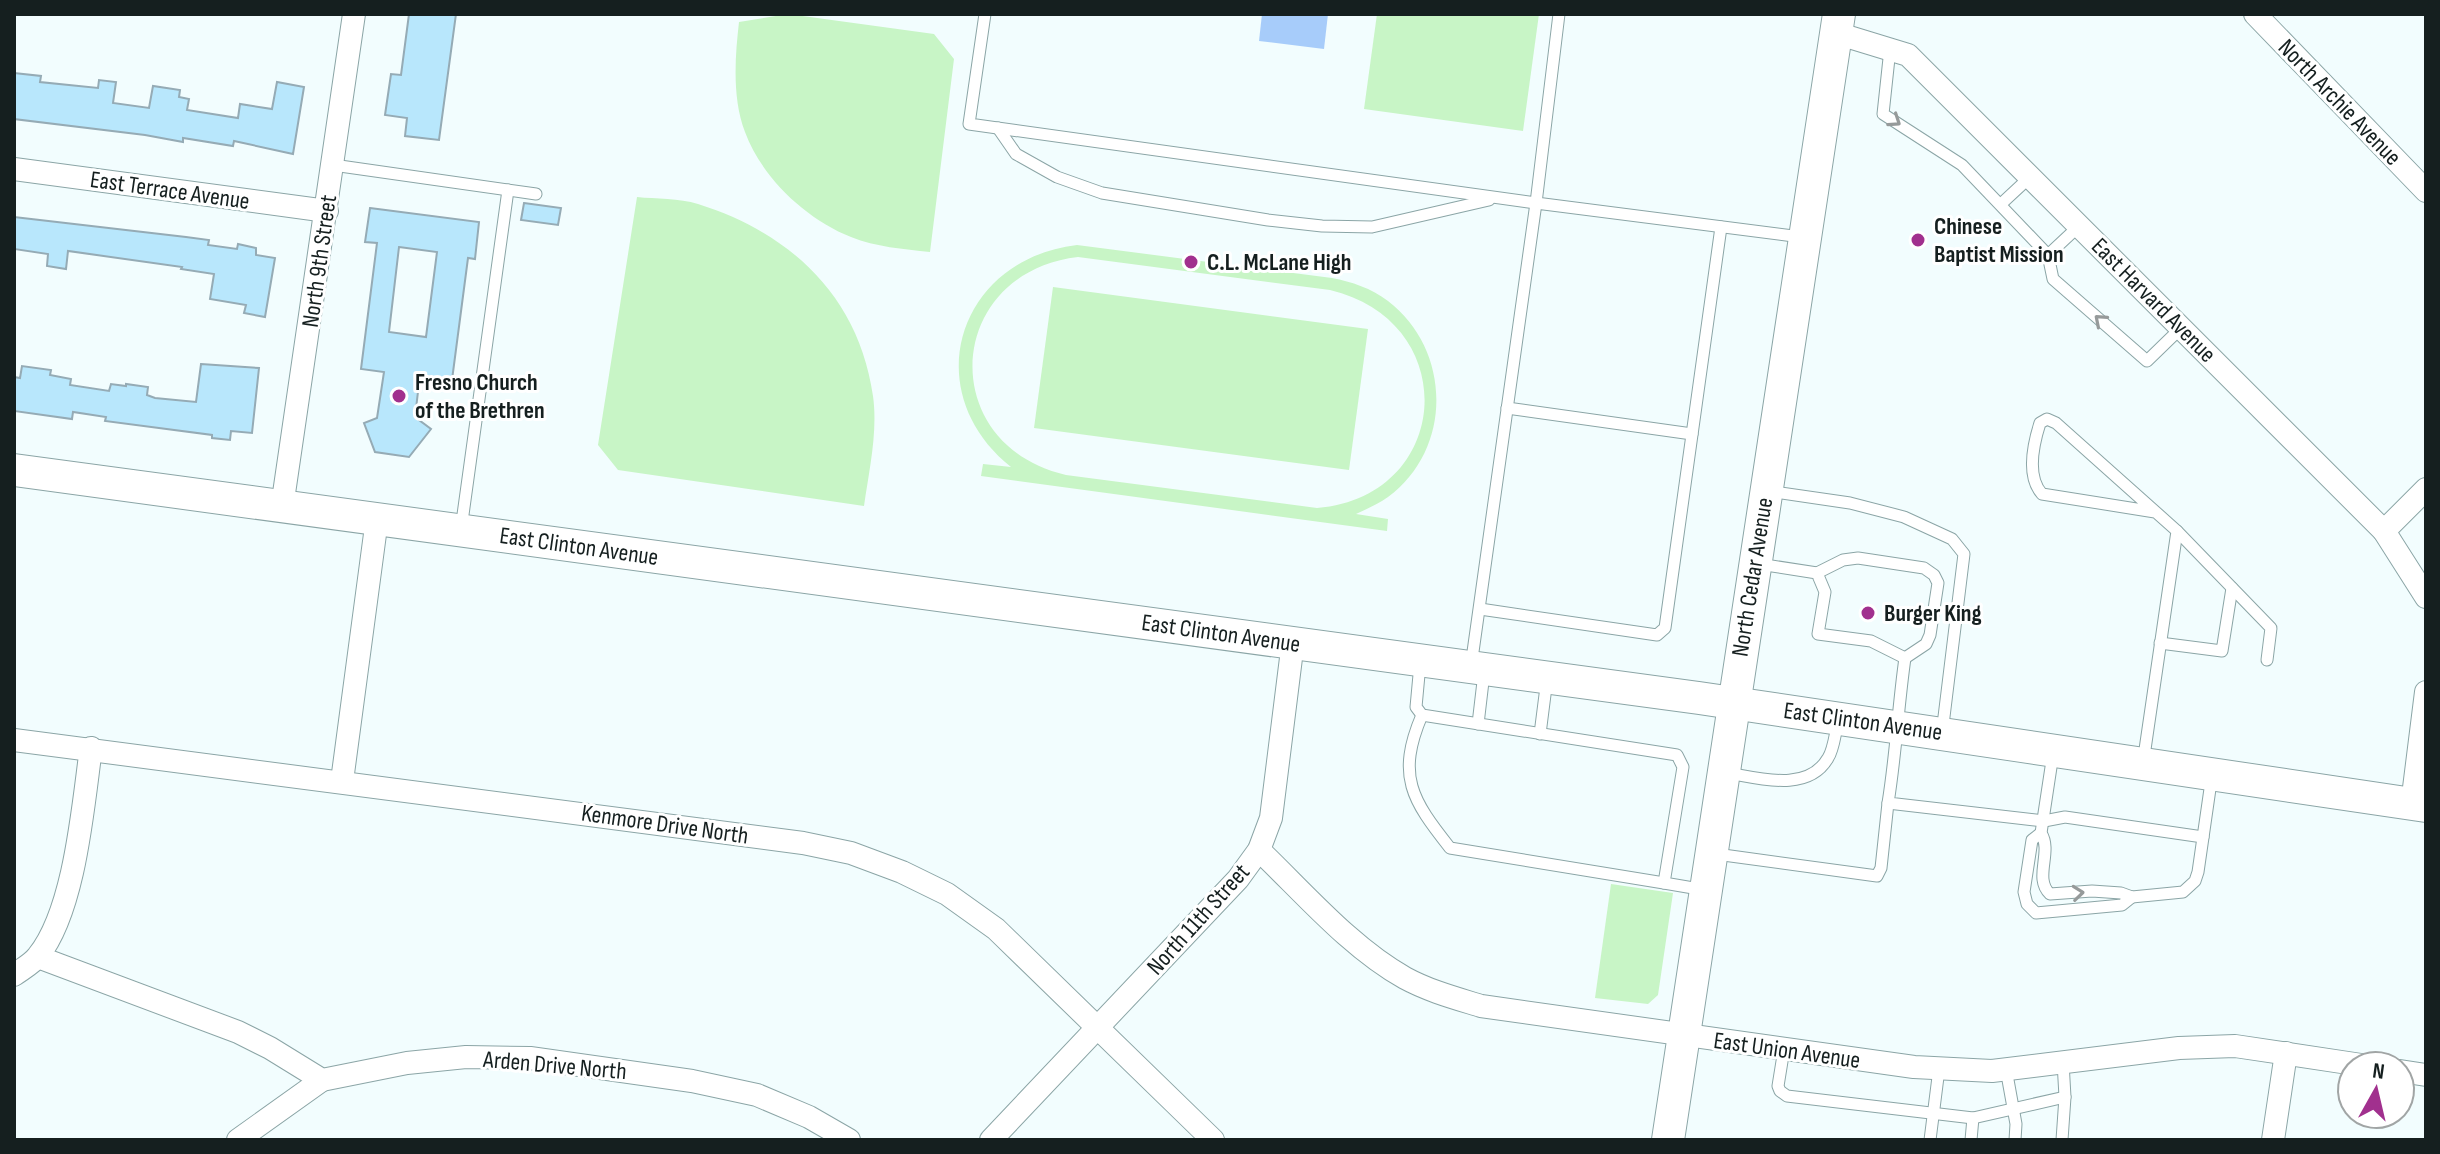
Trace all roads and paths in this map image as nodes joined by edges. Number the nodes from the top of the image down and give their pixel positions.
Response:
1 (354, 14) edge
2 (985, 14) edge
3 (1559, 14) edge
4 (2255, 14) edge
5 (1838, 24) edge
6 (1890, 49) junction
7 (998, 128) junction
8 (333, 165) junction
9 (14, 169) edge
10 (2030, 177) junction
11 (508, 190) junction
12 (2426, 191) edge
13 (536, 194) dead end
14 (1497, 198) junction
15 (1536, 203) junction
16 (2001, 204) junction
17 (327, 211) junction
18 (2079, 226) junction
19 (1721, 227) junction
20 (1805, 237) junction
21 (2048, 255) junction
22 (2181, 328) junction
23 (1507, 408) junction
24 (1692, 434) junction
25 (14, 470) edge
26 (2426, 489) edge
27 (1766, 491) junction
28 (282, 507) junction
29 (2155, 512) junction
30 (377, 519) junction
31 (460, 530) junction
32 (2177, 531) junction
33 (2384, 531) junction
34 (1755, 563) junction
35 (1817, 573) junction
36 (2232, 588) junction
37 (2426, 597) edge
38 (1480, 609) junction
39 (1293, 642) junction
40 (2160, 643) junction
41 (1905, 658) junction
42 (1420, 660) junction
43 (2267, 660) dead end
44 (1478, 667) junction
45 (1547, 677) junction
46 (2426, 692) edge
47 (1733, 702) junction
48 (1422, 715) junction
49 (1838, 718) junction
50 (1478, 724) junction
51 (1895, 727) junction
52 (1942, 733) junction
53 (1540, 734) junction
54 (14, 740) edge
55 (91, 748) junction
56 (2054, 749) junction
57 (2143, 763) junction
58 (1723, 772) junction
59 (2212, 774) junction
60 (342, 781) junction
61 (1888, 803) junction
62 (2419, 805) edge
63 (2044, 821) junction
64 (2041, 833) junction
65 (2203, 837) junction
66 (1259, 850) junction
67 (1711, 853) junction
68 (1664, 883) junction
69 (1706, 890) junction
70 (2132, 897) junction
71 (38, 957) junction
72 (14, 975) edge
73 (1097, 1027) junction
74 (1685, 1035) junction
75 (1784, 1049) junction
76 (2286, 1053) junction
77 (2336, 1061) edge
78 (2063, 1062) junction
79 (1939, 1069) junction
80 (2006, 1069) junction
81 (322, 1080) junction
82 (2065, 1097) junction
83 (2014, 1107) junction
84 (1934, 1115) junction
85 (1973, 1118) junction
86 (238, 1140) edge
87 (849, 1140) edge
88 (991, 1140) edge
89 (1213, 1140) edge
90 (1668, 1140) edge
91 (1930, 1140) edge
92 (1971, 1140) edge
93 (2015, 1140) edge
94 (2062, 1140) edge
95 (2273, 1140) edge

1 - 8 street, North 9th Street
2 - 7 lane
3 - 15 lane
4 - 12 street, North Archie Avenue
5 - 6 street, East Harvard Avenue
5 - 20 main road, North Cedar Avenue
6 - 10 street, East Harvard Avenue
6 -> 16 lane
7 - 14 lane
7 - 14 lane
8 - 11 lane
8 - 17 street, North 9th Street
9 - 17 street, East Terrace Avenue
10 - 16 lane
10 - 18 street, East Harvard Avenue
11 - 13 lane
11 - 31 lane
14 - 15 lane
15 - 19 lane
15 - 23 lane
16 - 21 lane
17 - 28 street, North 9th Street
18 - 21 lane
18 - 22 street, East Harvard Avenue
19 - 20 lane
19 - 24 lane
20 - 27 main road, North Cedar Avenue
22 -> 21 lane
22 - 33 street, East Harvard Avenue
23 - 24 lane
23 - 38 lane
24 - 38 lane
25 - 28 main road, East Clinton Avenue
26 - 33 street
27 - 34 main road, North Cedar Avenue
27 - 52 lane
28 - 30 main road, East Clinton Avenue
29 - 29 lane
29 - 32 lane
30 - 31 main road, East Clinton Avenue
30 - 60 street
31 - 39 main road, East Clinton Avenue
32 - 36 lane
32 - 40 lane
33 - 37 street, East Harvard Avenue
34 - 35 lane
34 - 47 main road, North Cedar Avenue
35 - 41 lane
35 - 41 lane
36 - 40 lane
36 - 43 lane
38 - 44 lane
39 - 42 main road, East Clinton Avenue
39 - 66 street, North 11th Street
40 - 57 lane
41 - 51 lane
42 - 44 main road, East Clinton Avenue
42 - 48 lane
44 - 45 main road, East Clinton Avenue
44 - 50 lane
45 - 47 main road, East Clinton Avenue
45 - 53 lane
46 - 62 street
47 - 49 main road, East Clinton Avenue
47 - 58 main road, North Cedar Avenue
48 - 50 lane
48 - 68 lane
49 - 51 main road, East Clinton Avenue
49 - 58 lane
50 - 53 lane
51 - 52 main road, East Clinton Avenue
51 - 61 lane
52 - 56 main road, East Clinton Avenue
53 - 68 lane
54 - 55 street, Kenmore Drive North
55 - 60 street, Kenmore Drive North
55 - 71 street
56 - 57 main road, East Clinton Avenue
56 - 63 lane
57 - 59 main road, East Clinton Avenue
58 - 67 main road, North Cedar Avenue
59 - 62 main road, East Clinton Avenue
59 - 65 lane
60 - 73 street, Kenmore Drive North
61 - 63 lane
61 - 67 lane
63 - 64 lane
63 - 65 lane
64 -> 70 lane
64 - 70 lane
65 - 70 lane
66 - 73 street, North 11th Street
66 - 74 street, East Union Avenue
67 - 69 main road, North Cedar Avenue
68 - 69 lane
69 - 74 main road, North Cedar Avenue
71 - 72 street
71 - 81 street
73 - 88 street, North 11th Street
73 - 89 street, Kenmore Drive North
74 - 75 street, East Union Avenue
74 - 90 main road, North Cedar Avenue
75 - 79 street, East Union Avenue
75 - 84 lane
76 - 77 street, East Union Avenue
76 - 78 street, East Union Avenue
76 - 95 street
78 - 80 street, East Union Avenue
78 - 82 lane
79 - 80 street, East Union Avenue
79 - 84 lane
80 - 83 lane
81 - 86 street
81 - 87 street, Arden Drive North
82 - 83 lane
82 - 94 lane
83 - 85 lane
83 - 93 lane
84 - 85 lane
84 - 91 lane
85 - 92 lane

